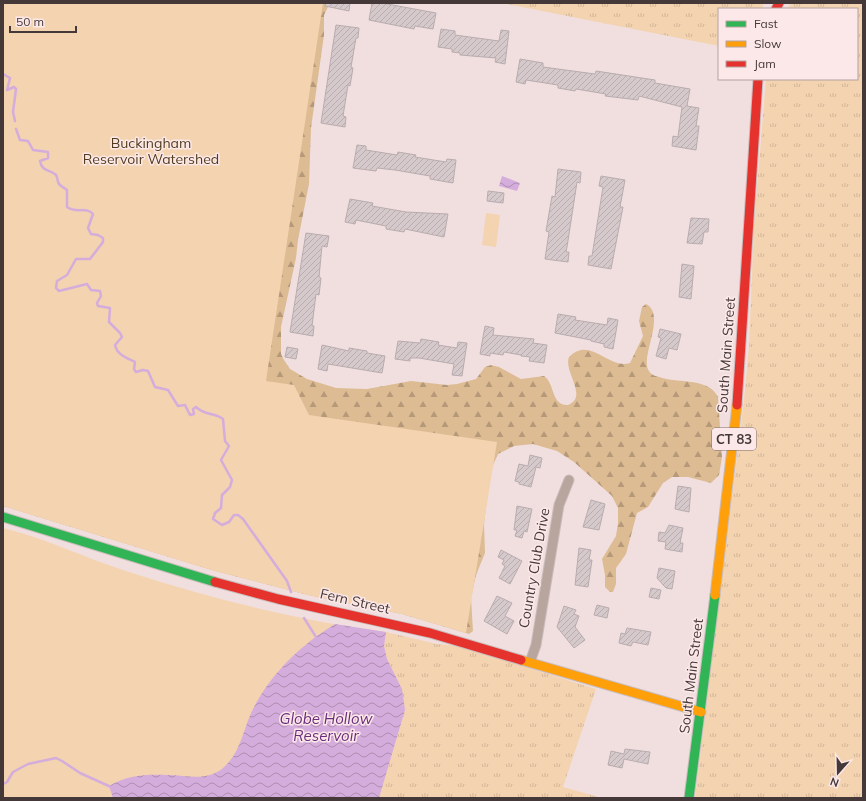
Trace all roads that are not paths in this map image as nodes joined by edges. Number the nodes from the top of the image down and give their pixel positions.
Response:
1 (758, 80) edge
2 (569, 480) dead end
3 (3, 517) edge
4 (530, 662) junction
5 (701, 712) junction
6 (689, 798) edge

1 - 5 main road, South Main Street / CT 83
2 - 4 street, Country Club Drive
3 - 4 main road, Fern Street
4 - 5 main road, Fern Street
5 - 6 main road, South Main Street / CT 83

